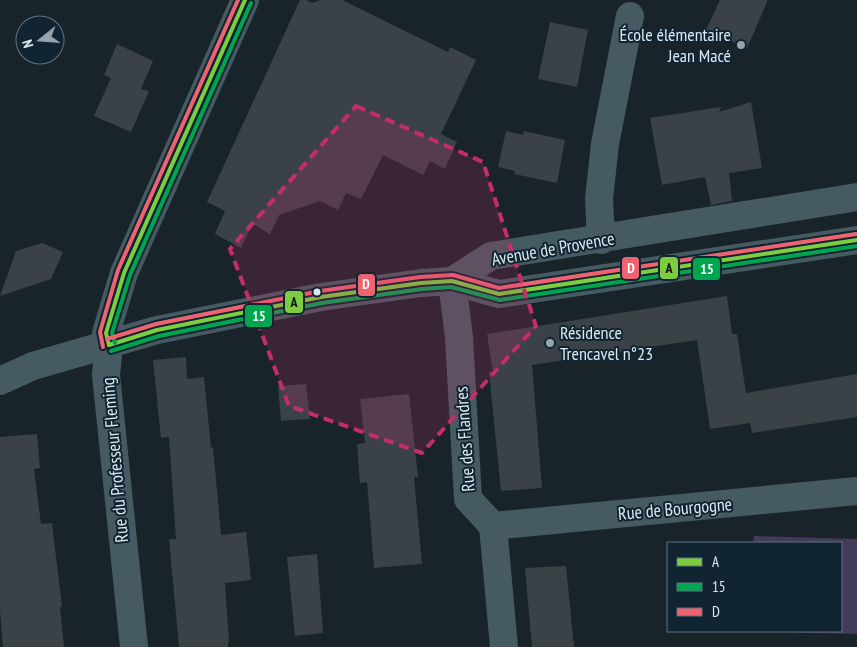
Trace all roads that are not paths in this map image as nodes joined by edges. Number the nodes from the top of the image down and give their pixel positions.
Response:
1 (245, 0) edge
2 (630, 16) dead end
3 (857, 197) edge
4 (601, 240) junction
5 (857, 240) edge
6 (452, 281) junction
7 (109, 345) junction
8 (0, 381) edge
9 (857, 491) edge
10 (493, 526) junction
11 (134, 647) edge
12 (504, 647) edge

1 - 7 street, Rue du Professeur Fleming
2 - 4 street
3 - 4 street, Avenue de Provence
4 - 6 street, Avenue de Provence
5 - 6 street, Avenue de Provence
6 - 7 street
6 - 10 street, Rue des Flandres
7 - 8 street
7 - 11 street, Rue du Professeur Fleming
9 - 10 street, Rue de Bourgogne
10 - 12 street

